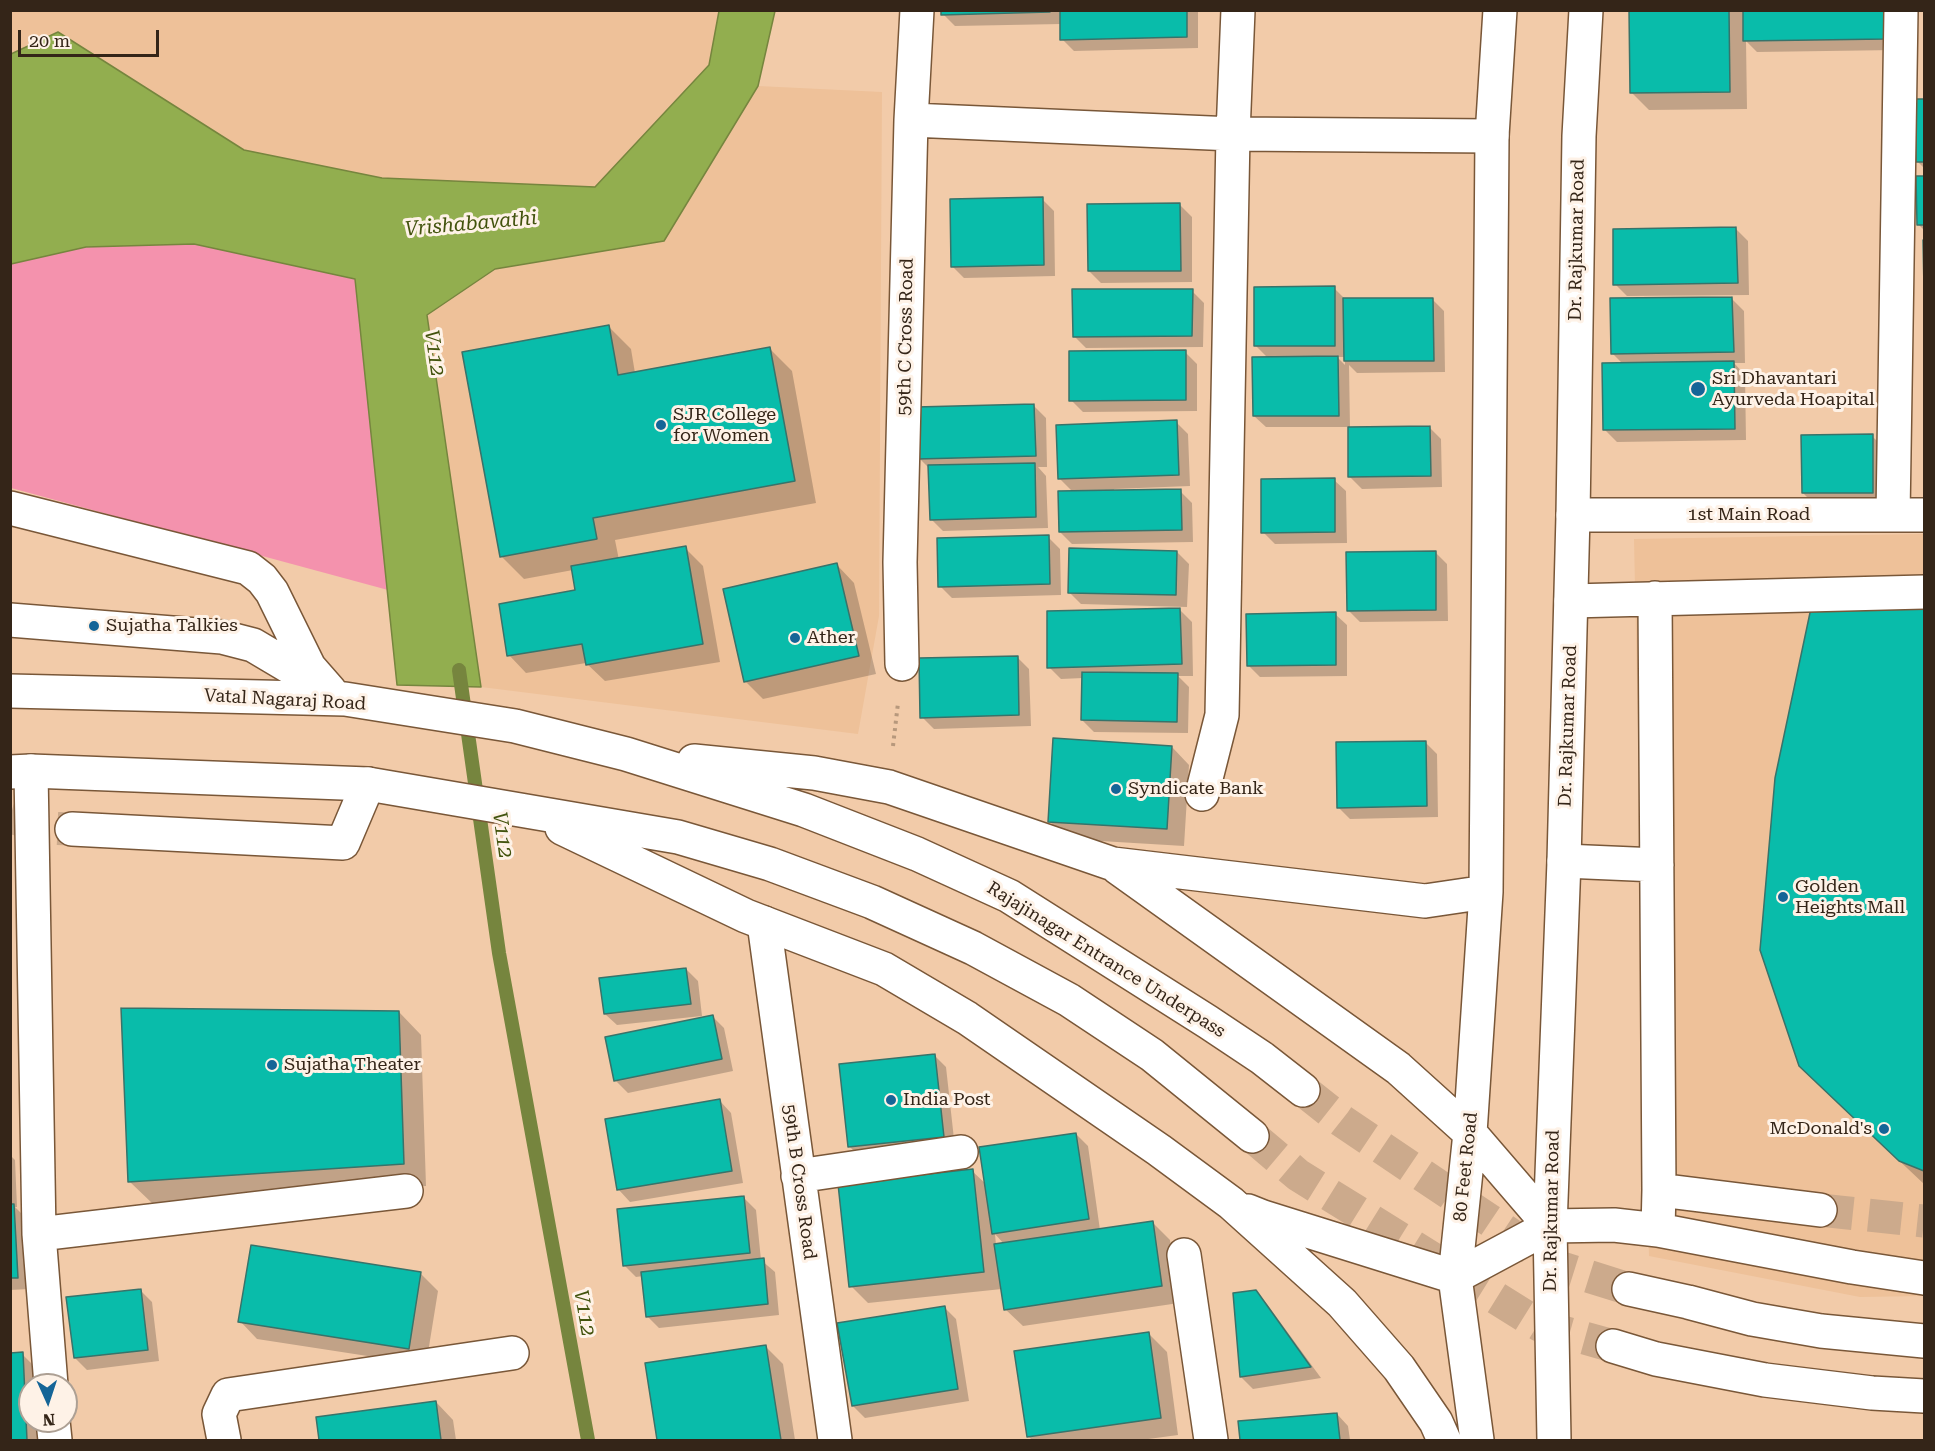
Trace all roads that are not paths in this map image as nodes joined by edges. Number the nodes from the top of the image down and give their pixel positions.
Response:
1 (917, 10) edge
2 (1238, 10) edge
3 (1500, 10) edge
4 (1586, 10) edge
5 (1901, 10) edge
6 (911, 120) junction
7 (1233, 134) junction
8 (1492, 136) junction
9 (10, 508) edge
10 (1574, 515) junction
11 (1909, 515) edge
12 (1924, 592) edge
13 (1655, 598) junction
14 (1571, 601) junction
15 (10, 620) edge
16 (902, 664) road end
17 (10, 691) edge
18 (338, 695) junction
19 (626, 754) junction
20 (20, 772) edge
21 (378, 786) junction
22 (1202, 794) dead end
23 (528, 812) junction
24 (72, 829) tunnel mouth
25 (1564, 861) junction
26 (1113, 864) junction
27 (1657, 865) junction
28 (1486, 892) junction
29 (764, 923) junction
30 (1303, 1090) tunnel mouth
31 (1470, 1133) junction
32 (1251, 1136) tunnel mouth
33 (961, 1152) dead end
34 (798, 1176) junction
35 (1659, 1190) junction
36 (406, 1191) dead end
37 (1231, 1203) junction
38 (1820, 1210) tunnel mouth
39 (1550, 1226) junction
40 (1658, 1230) junction
41 (39, 1234) junction
42 (1184, 1255) dead end
43 (1455, 1277) junction
44 (1924, 1278) edge
45 (1629, 1288) tunnel mouth
46 (1924, 1341) edge
47 (1613, 1346) tunnel mouth
48 (512, 1353) dead end
49 (50, 1373) edge
50 (1924, 1396) edge
51 (224, 1440) edge
52 (835, 1440) edge
53 (1211, 1440) edge
54 (1444, 1440) edge
55 (1477, 1440) edge
56 (1554, 1440) edge

1 - 6 main road, 59th C Cross Road
2 - 7 main road
3 - 8 main road
4 - 10 main road, Dr. Rajkumar Road
5 - 11 main road
6 - 7 main road
6 - 16 main road, 59th C Cross Road
7 - 8 main road
7 - 22 main road
8 - 28 main road
9 - 18 main road
10 - 11 main road, 1st Main Road
10 - 14 main road, Dr. Rajkumar Road
12 - 13 main road
13 - 14 main road
13 - 27 main road
14 - 25 main road, Dr. Rajkumar Road
15 - 18 main road
17 - 18 main road, Vatal Nagaraj Road
18 - 19 main road, Vatal Nagaraj Road
19 - 26 main road
19 - 30 main road, Rajajinagar Entrance Underpass
20 - 21 main road
20 - 41 main road
21 - 23 main road
21 - 24 main road
23 - 29 main road
23 - 32 main road
25 - 27 main road
25 - 39 main road, Dr. Rajkumar Road
26 - 28 main road
26 - 31 main road
27 - 35 main road
28 - 31 main road, 80 Feet Road
29 - 34 main road, 59th B Cross Road
29 - 37 main road
31 - 39 main road
31 - 43 main road, 80 Feet Road
33 - 34 main road
34 - 52 main road, 59th B Cross Road
35 - 38 main road
35 - 40 main road
36 - 41 main road
37 - 43 main road
37 - 54 main road
39 - 40 main road
39 - 43 main road
39 - 56 main road, Dr. Rajkumar Road
40 - 44 main road
41 - 49 main road
42 - 53 main road
43 - 55 main road, 80 Feet Road
45 - 46 main road
47 - 50 main road
48 - 51 main road

